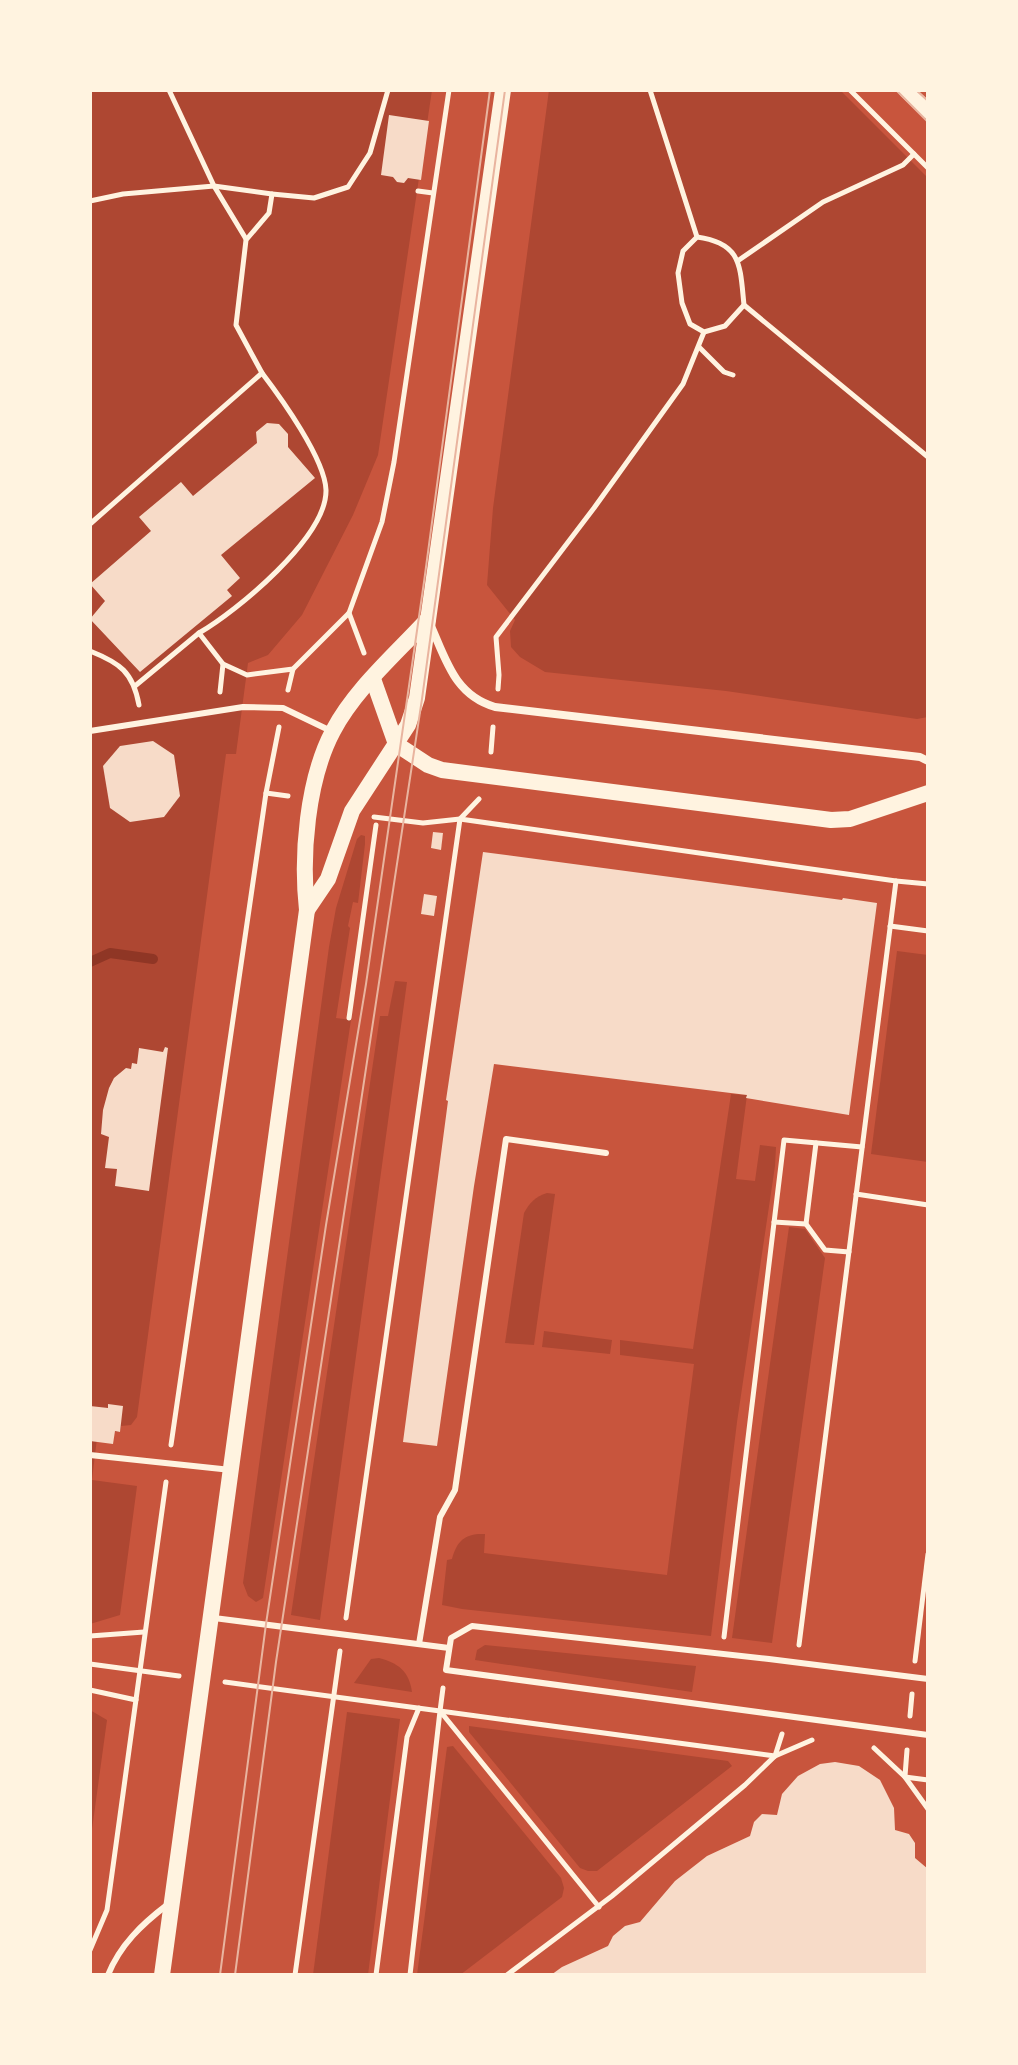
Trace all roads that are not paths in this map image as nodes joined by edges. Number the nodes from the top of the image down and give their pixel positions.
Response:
1 (503, 90) edge
2 (906, 90) edge
3 (928, 111) edge
4 (428, 619) junction
5 (373, 679) junction
6 (90, 731) edge
7 (332, 732) junction
8 (396, 744) junction
9 (928, 761) edge
10 (928, 793) edge
11 (307, 910) junction
12 (606, 1153) dead end
13 (90, 1455) edge
14 (231, 1470) junction
15 (211, 1617) junction
16 (419, 1644) junction
17 (449, 1648) junction
18 (928, 1679) edge
19 (928, 1735) edge
20 (172, 1902) junction
21 (108, 1975) edge
22 (162, 1975) edge

1 - 4 main road
2 - 3 main road
4 - 5 main road
4 - 8 main road
4 - 9 street
5 - 7 main road
5 - 8 main road
6 - 7 lane
7 - 11 main road
8 - 10 main road
8 - 11 main road
11 - 14 main road
12 - 16 lane
13 - 14 lane
14 - 15 main road
15 - 16 lane
15 - 20 main road
16 - 17 lane
17 - 18 lane
17 - 19 lane
20 - 21 lane
20 - 22 main road

